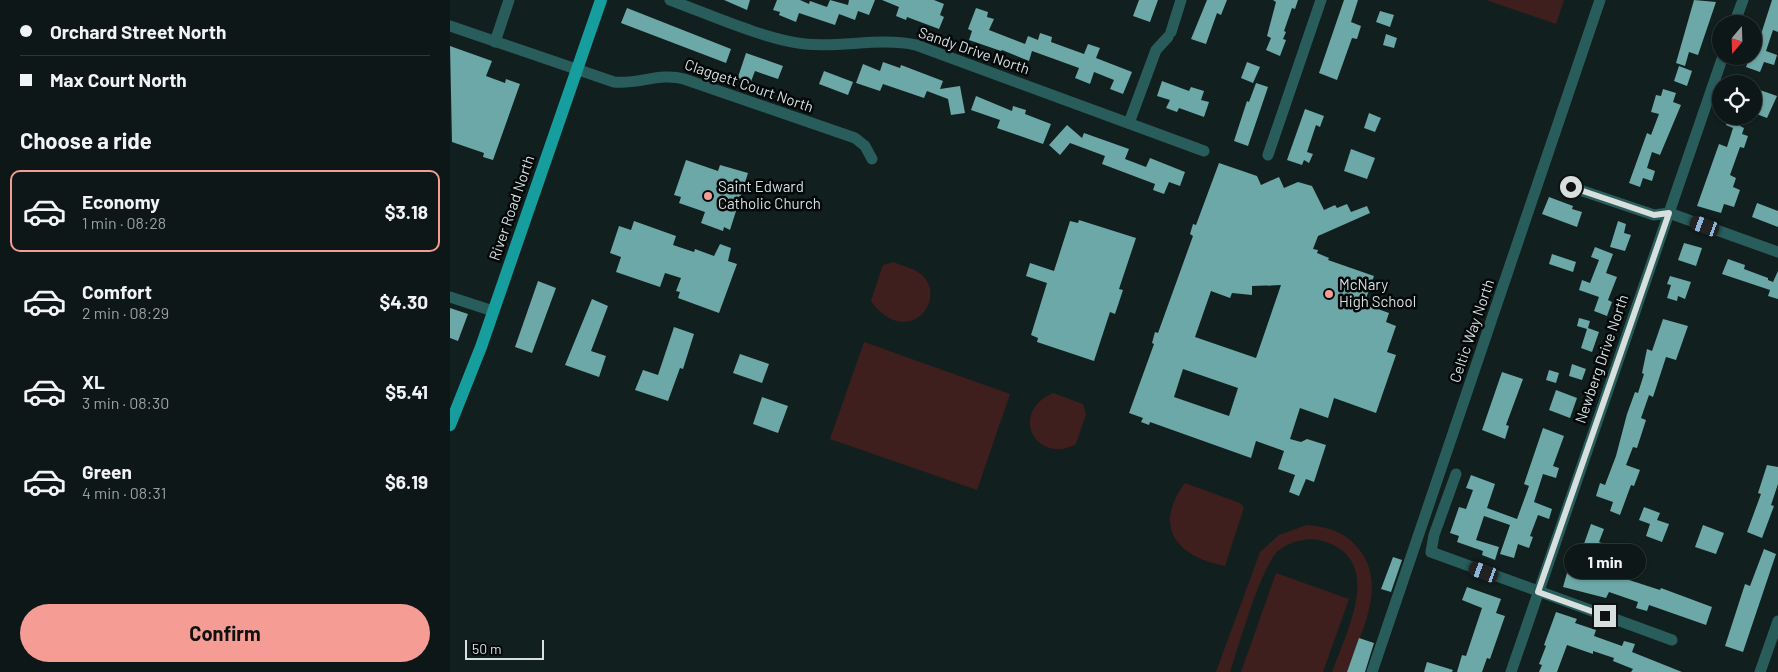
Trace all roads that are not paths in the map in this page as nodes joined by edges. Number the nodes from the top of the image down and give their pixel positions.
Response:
1 (509, 0) edge
2 (601, 0) edge
3 (670, 0) edge
4 (1182, 0) edge
5 (1321, 0) edge
6 (1600, 0) edge
7 (1743, 0) edge
8 (1737, 15) edge
9 (450, 26) edge
10 (495, 42) junction
11 (1720, 65) edge
12 (577, 70) junction
13 (1129, 123) junction
14 (1204, 151) dead end
15 (1268, 155) dead end
16 (872, 159) dead end
17 (1571, 187) dead end
18 (1669, 213) junction
19 (1778, 252) edge
20 (450, 297) edge
21 (493, 311) junction
22 (450, 425) edge
23 (1456, 474) dead end
24 (1538, 592) junction
25 (1778, 621) edge
26 (1672, 640) dead end
27 (1372, 672) edge
28 (1510, 672) edge
29 (1760, 672) edge

1 - 10 street
2 - 12 main road, River Road North
3 - 13 street, Sandy Drive North
4 - 13 street
5 - 15 street
6 - 27 street, Celtic Way North
7 - 8 street
9 - 10 street, Claggett Court North
10 - 12 street, Claggett Court North
11 - 18 street, Newberg Drive North
12 - 16 street, Claggett Court North
12 - 21 main road, River Road North
13 - 14 street, Sandy Drive North
17 - 18 street
18 - 19 street
18 - 24 street, Newberg Drive North
20 - 21 street
21 - 22 main road, River Road North
23 - 24 street
24 - 26 street
24 - 28 street, Newberg Drive North
25 - 29 street

